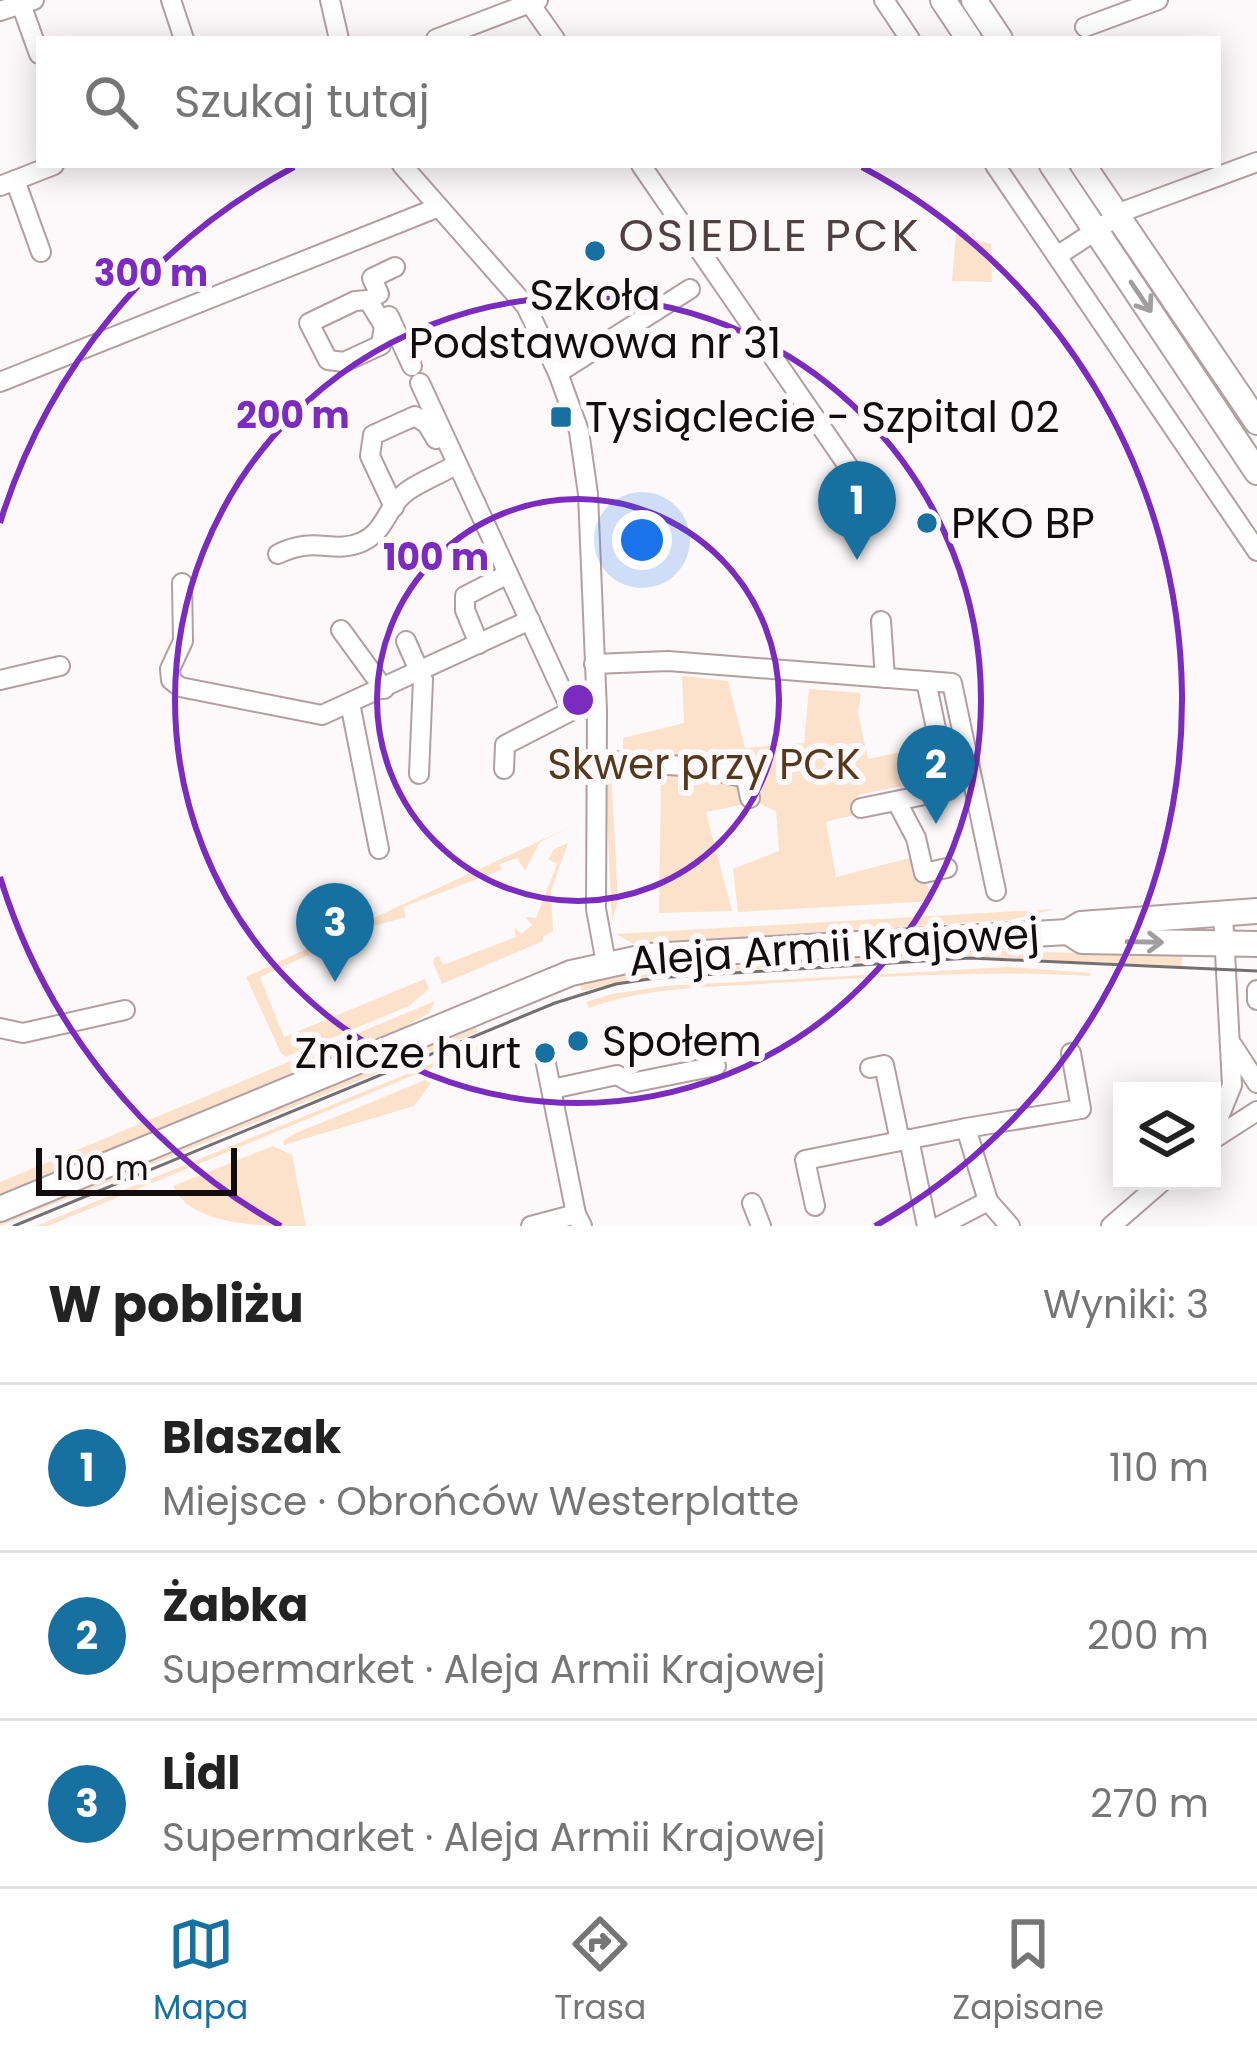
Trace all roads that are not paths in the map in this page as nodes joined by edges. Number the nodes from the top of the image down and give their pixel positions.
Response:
1 (171, 0) edge
2 (330, 0) edge
3 (884, 0) edge
4 (943, 0) edge
5 (974, 0) edge
6 (1158, 0) edge
7 (27, 2) edge
8 (535, 2) edge
9 (1105, 9) edge
10 (0, 11) edge
11 (1085, 27) dead end
12 (183, 36) edge
13 (338, 36) edge
14 (444, 36) edge
15 (553, 36) edge
16 (908, 36) edge
17 (967, 36) edge
18 (998, 36) edge
19 (36, 41) edge
20 (1257, 162) edge
21 (46, 168) edge
22 (405, 168) edge
23 (643, 168) edge
24 (997, 168) edge
25 (1055, 168) edge
26 (1085, 168) edge
27 (8, 183) edge
28 (439, 208) junction
29 (1107, 224) junction
30 (41, 251) dead end
31 (1057, 256) junction
32 (395, 267) dead end
33 (690, 289) dead end
34 (559, 373) junction
35 (0, 382) edge
36 (1257, 422) edge
37 (454, 466) junction
38 (1257, 472) edge
39 (856, 479) dead end
40 (394, 507) junction
41 (1257, 551) edge
42 (278, 554) dead end
43 (508, 574) junction
44 (182, 583) dead end
45 (530, 620) junction
46 (881, 621) dead end
47 (341, 630) dead end
48 (406, 641) dead end
49 (479, 644) junction
50 (594, 664) junction
51 (60, 666) dead end
52 (419, 672) junction
53 (885, 678) junction
54 (0, 680) edge
55 (926, 681) junction
56 (384, 689) junction
57 (350, 703) junction
58 (587, 710) junction
59 (486, 730) dead end
60 (505, 745) junction
61 (598, 760) junction
62 (504, 769) dead end
63 (419, 774) dead end
64 (750, 798) dead end
65 (897, 802) junction
66 (861, 808) dead end
67 (379, 849) dead end
68 (947, 868) dead end
69 (996, 891) dead end
70 (1257, 911) edge
71 (1223, 914) junction
72 (1068, 932) junction
73 (1225, 944) junction
74 (1257, 944) edge
75 (606, 963) junction
76 (1257, 990) edge
77 (1257, 1000) edge
78 (125, 1010) dead end
79 (0, 1028) edge
80 (1233, 1046) junction
81 (1071, 1053) dead end
82 (545, 1058) dead end
83 (716, 1066) dead end
84 (871, 1068) dead end
85 (1256, 1082) edge
86 (552, 1089) junction
87 (1230, 1093) junction
88 (1254, 1113) edge
89 (1221, 1115) edge
90 (966, 1128) junction
91 (1221, 1132) edge
92 (905, 1140) junction
93 (1153, 1190) edge
94 (988, 1201) junction
95 (752, 1203) dead end
96 (815, 1206) dead end
97 (0, 1209) edge
98 (579, 1220) edge
99 (531, 1226) edge
100 (761, 1226) edge
101 (927, 1226) edge
102 (940, 1226) edge
103 (1010, 1226) edge
104 (1111, 1226) edge

1 - 12 street
2 - 13 street
3 - 16 street
4 - 17 main road
5 - 18 main road
6 - 9 street
7 - 10 street
7 - 19 street
8 - 14 street
8 - 15 street
9 - 11 street
20 - 29 street
21 - 27 street
22 - 28 street
23 - 39 street
24 - 31 street
25 - 29 main road
26 - 29 main road
27 - 30 street
28 - 34 street
28 - 35 street
29 - 31 street
29 - 36 main road
29 -> 38 main road
31 - 41 street
32 - 37 street
33 - 34 street
34 - 50 street
37 - 40 street
37 - 40 street
37 - 43 street
40 - 42 street
43 - 45 street
43 - 49 street
44 - 57 street
45 - 49 street
45 - 58 street
46 - 53 street
47 - 56 street
48 - 52 street
49 - 52 street
50 - 53 street
50 - 58 street
51 - 54 street
52 - 56 street
52 - 63 street
53 - 55 street
55 - 65 street
55 - 69 street
56 - 57 street
57 - 67 street
58 - 60 street
58 - 61 street
59 - 60 street
60 - 62 street
61 - 64 street
61 - 75 street
65 - 66 street
65 - 68 street
70 - 71 main road, Aleja Armii Krajowej
71 - 72 main road, Aleja Armii Krajowej
71 - 73 street
72 -> 73 main road, Aleja Armii Krajowej
72 - 75 main road, Aleja Armii Krajowej
73 - 74 main road, Aleja Armii Krajowej
73 - 80 street
75 - 97 main road, Aleja Armii Krajowej
76 - 77 street
78 - 79 street
80 - 85 street
80 - 87 street
81 - 90 street
82 - 86 street
83 - 86 street
84 - 92 street
85 - 87 street
86 - 98 street
87 - 88 street
87 - 89 street
88 - 91 street
90 - 92 street
90 - 94 street
92 - 96 street
92 - 101 street
93 - 104 street
94 - 102 street
94 - 103 street
95 - 100 street
98 - 99 street

